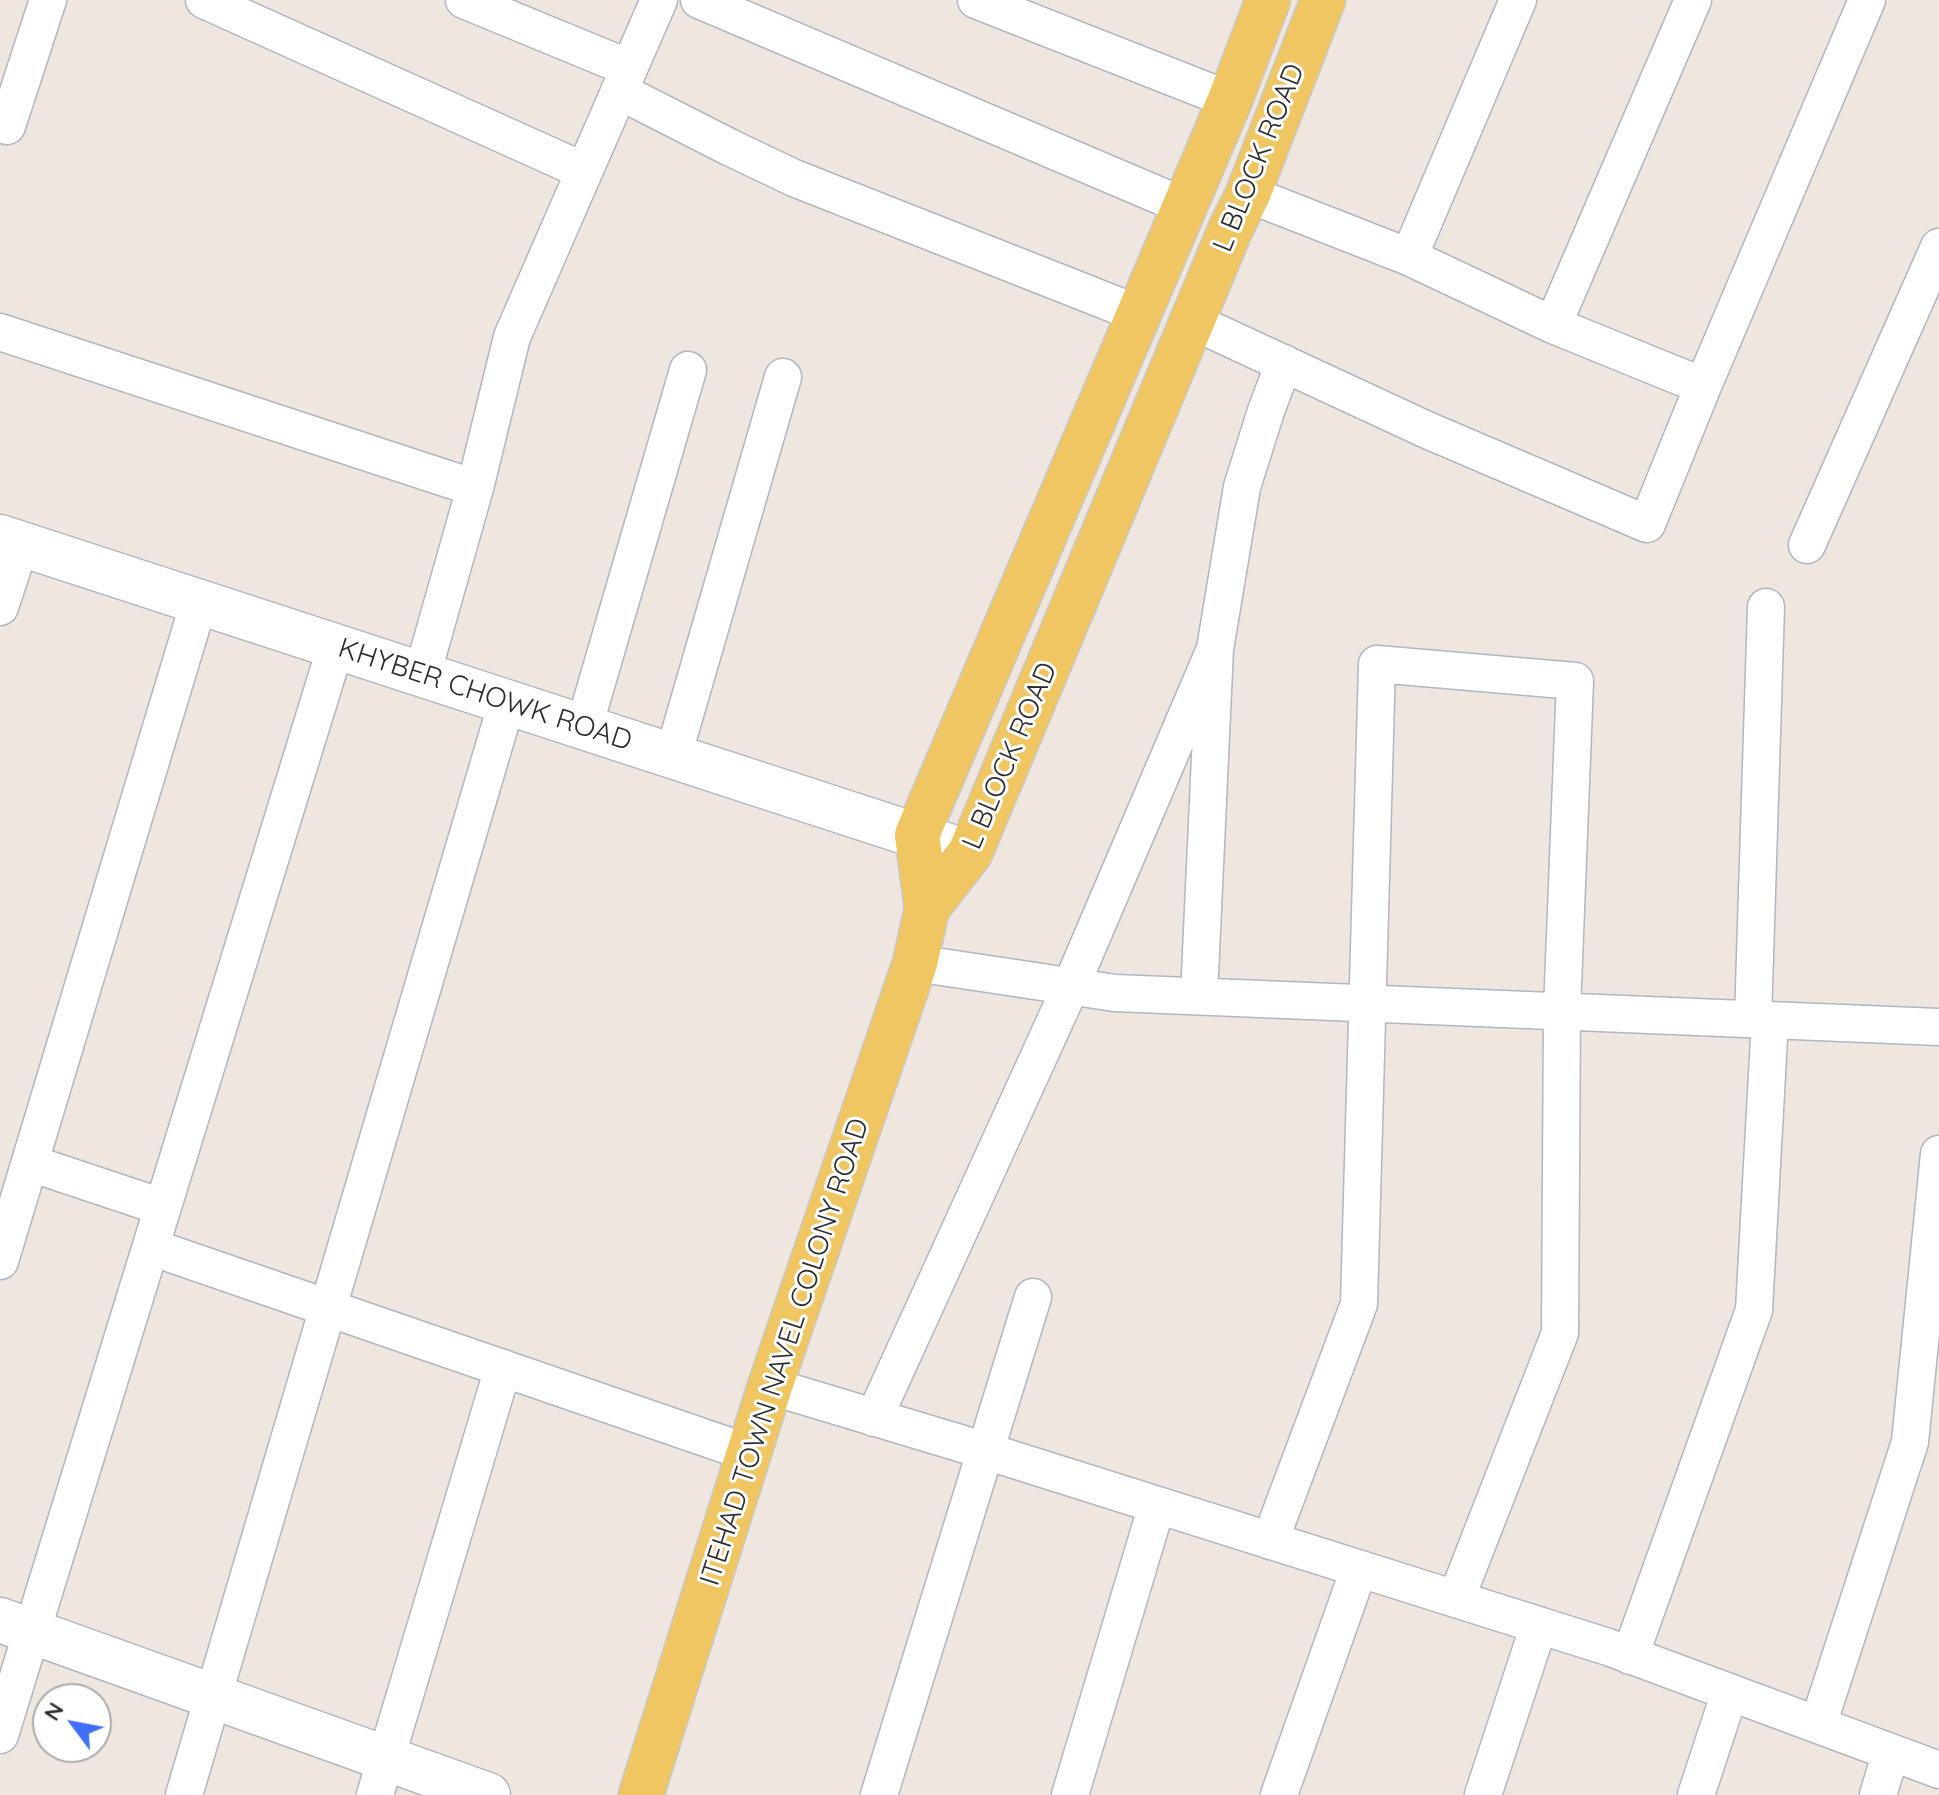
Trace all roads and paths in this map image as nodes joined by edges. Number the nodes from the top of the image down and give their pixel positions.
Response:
1 (48, 0) edge
2 (204, 0) edge
3 (464, 0) edge
4 (659, 0) edge
5 (699, 0) edge
6 (976, 0) edge
7 (1268, 0) edge
8 (1323, 0) edge
9 (1518, 0) edge
10 (1693, 0) edge
11 (1867, 0) edge
12 (624, 79) junction
13 (1230, 100) junction
14 (2, 132) edge
15 (584, 171) junction
16 (1248, 194) junction
17 (1184, 206) junction
18 (1939, 247) edge
19 (1409, 257) junction
20 (1139, 314) junction
21 (1192, 321) junction
22 (1553, 325) junction
23 (0, 332) edge
24 (1284, 363) junction
25 (688, 370) dead end
26 (783, 377) dead end
27 (1703, 386) junction
28 (475, 488) junction
29 (10, 540) edge
30 (1807, 545) dead end
31 (199, 602) junction
32 (0, 607) edge
33 (1766, 607) dead end
34 (336, 646) junction
35 (1215, 649) junction
36 (422, 675) junction
37 (507, 702) junction
38 (584, 727) junction
39 (673, 756) junction
40 (917, 835) junction
41 (970, 853) junction
42 (927, 908) junction
43 (915, 963) junction
44 (1071, 986) junction
45 (1199, 996) junction
46 (1366, 1003) junction
47 (1562, 1011) junction
48 (1761, 1019) junction
49 (1939, 1027) edge
50 (1939, 1154) edge
51 (30, 1163) junction
52 (162, 1207) junction
53 (151, 1247) junction
54 (0, 1261) edge
55 (1033, 1297) dead end
56 (327, 1308) junction
57 (503, 1368) junction
58 (770, 1386) junction
59 (874, 1418) junction
60 (986, 1451) junction
61 (749, 1453) junction
62 (1157, 1505) junction
63 (1270, 1541) junction
64 (1359, 1569) junction
65 (1456, 1599) junction
66 (1539, 1625) junction
67 (16, 1626) edge
68 (1630, 1656) junction
69 (1730, 1692) junction
70 (213, 1695) junction
71 (1818, 1725) junction
72 (0, 1735) edge
73 (1891, 1752) junction
74 (1939, 1770) edge
75 (380, 1777) edge
76 (184, 1795) edge
77 (488, 1795) edge
78 (641, 1795) edge
79 (879, 1795) edge
80 (1070, 1795) edge
81 (1279, 1795) edge
82 (1483, 1795) edge
83 (1696, 1795) edge
84 (1878, 1795) edge

1 - 14 street
2 - 15 street
3 - 12 street
4 - 12 street
5 - 17 street
6 - 13 street
7 - 13 main road, L BLOCK ROAD
8 - 16 main road, L BLOCK ROAD
9 - 19 street
10 - 22 street
11 - 27 street
12 - 15 street
12 - 20 street
13 - 17 main road, L BLOCK ROAD
15 - 28 street
16 - 19 street
16 - 21 main road, L BLOCK ROAD
17 - 20 main road, L BLOCK ROAD
18 - 30 street
19 - 22 street
20 - 40 main road, L BLOCK ROAD
21 - 24 street
21 - 41 main road, L BLOCK ROAD
22 - 27 street
23 - 28 street
24 - 27 street
24 - 35 street
25 - 38 street
26 - 39 street
28 - 36 street
29 - 31 street, KHYBER CHOWK ROAD
29 - 32 street
31 - 34 street, KHYBER CHOWK ROAD
31 - 51 street
33 - 48 street
34 - 36 street, KHYBER CHOWK ROAD
34 - 52 street
35 - 44 street
35 - 45 street
36 - 37 street, KHYBER CHOWK ROAD
37 - 38 street, KHYBER CHOWK ROAD
37 - 56 street
38 - 39 street, KHYBER CHOWK ROAD
39 - 40 street, KHYBER CHOWK ROAD
40 - 41 street, KHYBER CHOWK ROAD
40 - 42 main road, L BLOCK ROAD
41 - 42 main road, L BLOCK ROAD
42 - 43 main road, ITEHAD TOWN NAVEL COLONY ROAD
43 - 44 street
43 - 58 main road, ITEHAD TOWN NAVEL COLONY ROAD
44 - 45 street
44 - 59 street
45 - 46 street
46 - 47 street
46 - 47 street
46 - 63 street
47 - 48 street
47 - 65 street
48 - 49 street
48 - 68 street
50 - 71 street
51 - 52 street
51 - 54 street
52 - 53 street
53 - 56 street
53 - 67 street
55 - 60 street
56 - 57 street
56 - 70 street
57 - 61 street
57 - 75 street
58 - 59 street
58 - 61 main road, ITEHAD TOWN NAVEL COLONY ROAD
59 - 60 street
60 - 62 street
60 - 79 street
61 - 78 main road, ITEHAD TOWN NAVEL COLONY ROAD
62 - 63 street
62 - 80 street
63 - 64 street
64 - 65 street
64 - 81 street
65 - 66 street
66 - 68 street
66 - 82 street
67 - 70 street
67 - 72 street
68 - 69 street
69 - 71 street
69 - 83 street
70 - 75 street
70 - 76 street
71 - 73 street
73 - 74 street
73 - 84 street
75 - 77 street

